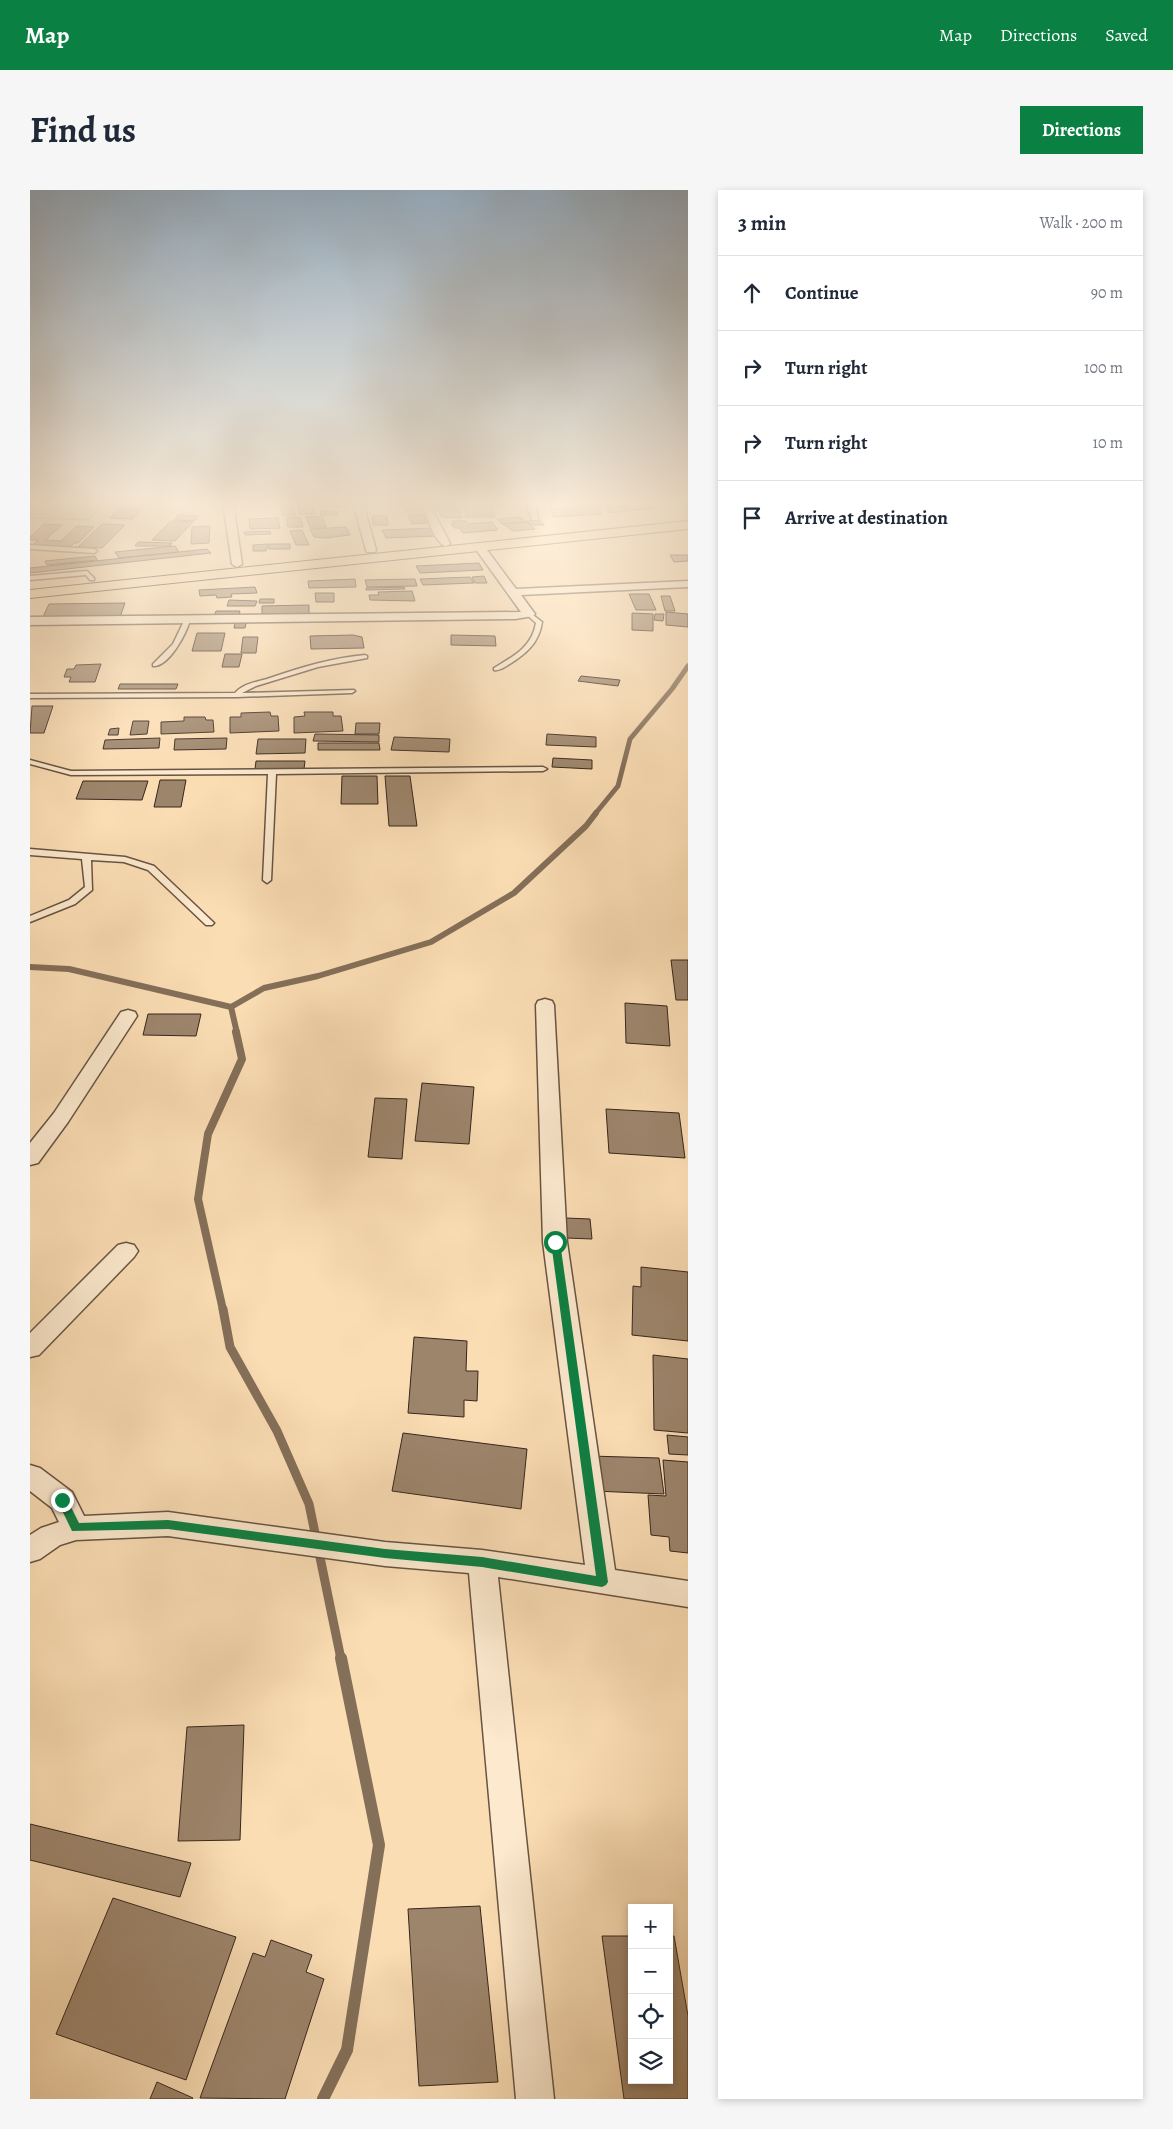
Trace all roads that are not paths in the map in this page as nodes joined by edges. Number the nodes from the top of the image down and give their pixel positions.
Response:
1 (514, 592) edge
2 (529, 614) junction
3 (187, 620) junction
4 (30, 621) edge
5 (365, 657) dead end
6 (155, 665) dead end
7 (496, 670) dead end
8 (352, 690) dead end
9 (237, 695) junction
10 (30, 696) edge
11 (30, 762) edge
12 (544, 769) dead end
13 (272, 772) junction
14 (30, 852) edge
15 (86, 857) junction
16 (268, 880) dead end
17 (30, 919) edge
18 (209, 923) dead end
19 (545, 1005) dead end
20 (128, 1016) dead end
21 (30, 1158) edge
22 (126, 1251) dead end
23 (30, 1348) edge
24 (30, 1476) edge
25 (76, 1528) junction
26 (30, 1550) edge
27 (482, 1562) junction
28 (602, 1582) junction
29 (688, 1594) edge
30 (535, 2099) edge

1 - 2 street
2 - 3 street
2 - 7 lane
3 - 4 street
3 - 6 lane
5 - 9 lane
8 - 9 lane
9 - 10 lane
11 - 13 lane
12 - 13 lane
13 - 16 lane
14 - 15 lane
15 - 17 lane
15 - 18 lane
19 - 28 street
20 - 21 street
22 - 23 street
24 - 25 street
25 - 26 street
25 - 27 street
27 - 28 street
27 - 30 street
28 - 29 street

